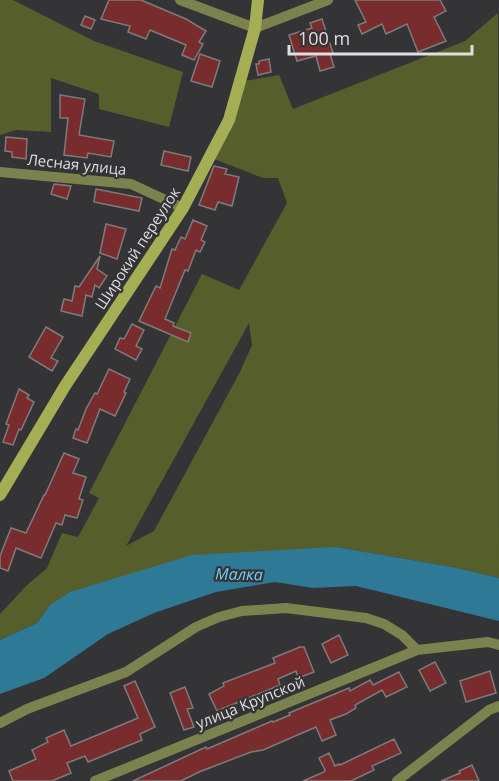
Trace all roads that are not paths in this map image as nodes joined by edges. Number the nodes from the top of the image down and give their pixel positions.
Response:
1 (180, 0) edge
2 (258, 0) edge
3 (328, 0) edge
4 (255, 28) junction
5 (0, 172) edge
6 (183, 208) junction
7 (0, 495) edge
8 (499, 645) edge
9 (417, 650) junction
10 (499, 706) edge
11 (0, 723) edge
12 (96, 781) edge
13 (397, 781) edge

1 - 4 street
2 - 4 street, Широкий переулок
3 - 4 street
4 - 6 street, Широкий переулок
5 - 6 street, Лесная улица
6 - 7 street, Широкий переулок
8 - 9 street, улица Крупской
9 - 11 street
9 - 12 street, улица Крупской
10 - 13 street

